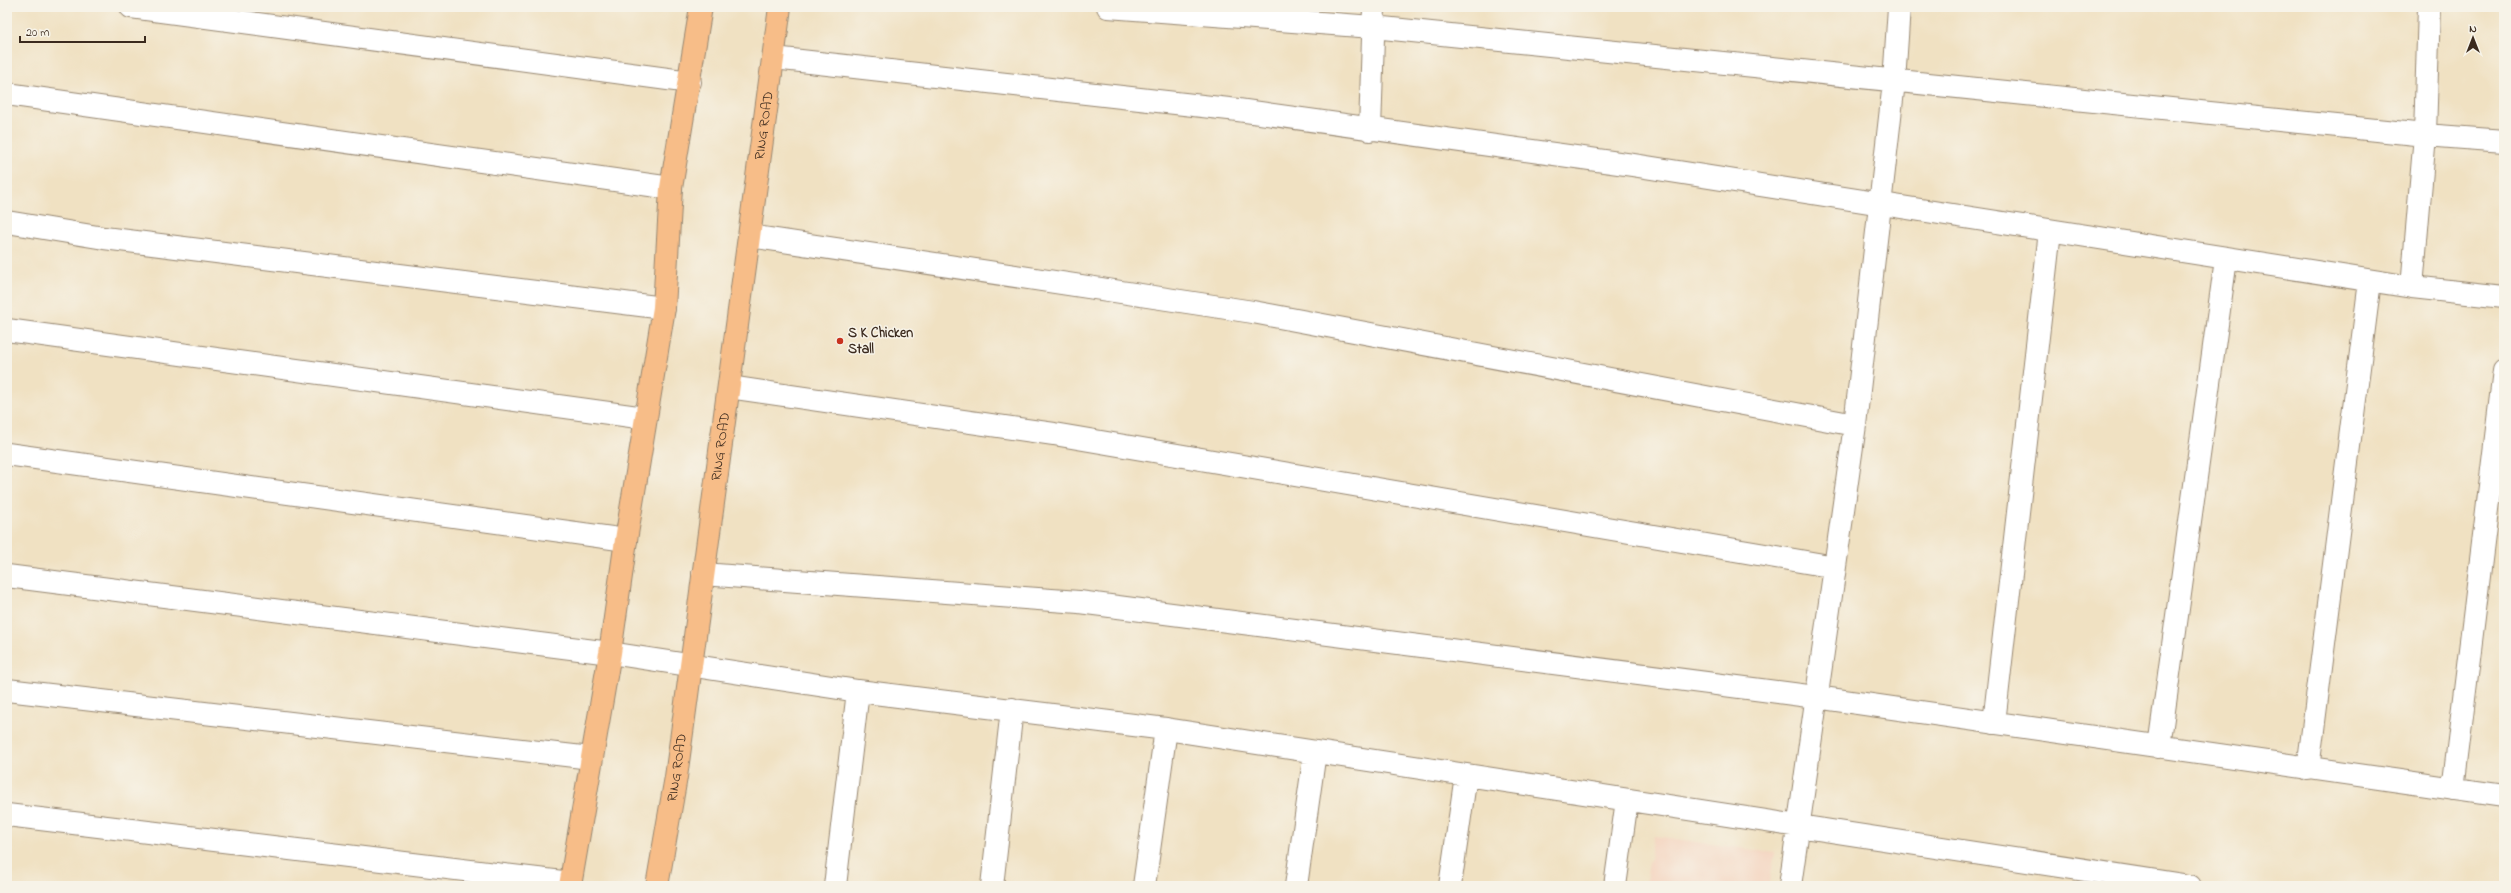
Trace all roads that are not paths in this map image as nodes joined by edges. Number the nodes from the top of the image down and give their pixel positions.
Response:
1 (130, 7) edge
2 (701, 7) edge
3 (780, 7) edge
4 (1108, 7) edge
5 (1899, 7) edge
6 (2429, 7) edge
7 (1374, 17) edge
8 (774, 58) junction
9 (690, 82) junction
10 (1894, 82) junction
11 (7, 94) edge
12 (1370, 130) junction
13 (2425, 135) junction
14 (2504, 141) edge
15 (671, 188) junction
16 (1880, 205) junction
17 (7, 222) edge
18 (2050, 232) junction
19 (750, 236) junction
20 (2226, 259) junction
21 (2370, 281) junction
22 (2412, 287) junction
23 (2504, 297) edge
24 (664, 308) junction
25 (7, 330) edge
26 (2504, 371) edge
27 (729, 387) junction
28 (645, 418) junction
29 (1855, 426) junction
30 (7, 454) edge
31 (626, 540) junction
32 (1835, 567) junction
33 (703, 574) junction
34 (7, 576) edge
35 (610, 653) junction
36 (691, 665) junction
37 (7, 690) edge
38 (858, 690) junction
39 (1816, 697) junction
40 (1012, 709) junction
41 (1994, 723) junction
42 (1166, 729) junction
43 (2159, 747) junction
44 (1315, 752) junction
45 (591, 758) junction
46 (2308, 768) junction
47 (1466, 775) junction
48 (2452, 789) junction
49 (2504, 796) edge
50 (1627, 800) junction
51 (7, 815) edge
52 (1799, 828) junction
53 (570, 885) edge
54 (656, 886) edge
55 (835, 886) edge
56 (992, 886) edge
57 (1144, 886) edge
58 (1296, 886) edge
59 (1450, 886) edge
60 (1615, 886) edge
61 (1790, 886) edge
62 (2190, 886) edge

1 - 9 street
2 - 9 main road
3 - 8 main road, RING ROAD
4 - 7 street
5 - 10 street
6 - 13 street
7 - 10 street
7 - 12 street
8 - 12 street
8 - 19 main road, RING ROAD
9 - 15 main road
10 - 13 street
10 - 16 street
11 - 15 street
12 - 16 street
13 - 14 street
13 - 22 street
15 - 24 main road
16 - 18 street
16 - 29 street
17 - 24 street
18 - 20 street
18 - 41 street
19 - 27 main road, RING ROAD
19 - 29 street
20 - 21 street
20 - 43 street
21 - 22 street
21 - 46 street
22 - 23 street
24 - 28 main road
25 - 28 street
26 - 48 street
27 - 32 street
27 - 33 main road, RING ROAD
28 - 31 main road
29 - 32 street
30 - 31 street
31 - 35 main road
32 - 39 street
33 - 36 main road, RING ROAD
33 - 39 street
34 - 35 street
35 - 36 street
35 - 45 main road
36 - 38 street
36 - 54 main road, RING ROAD
37 - 45 street
38 - 40 street
38 - 55 street
39 - 41 street
39 - 52 street
40 - 42 street
40 - 56 street
41 - 43 street
42 - 44 street
42 - 57 street
43 - 46 street
44 - 47 street
44 - 58 street
45 - 53 main road
46 - 48 street
47 - 50 street
47 - 59 street
48 - 49 street
50 - 52 street
50 - 60 street
51 - 53 street
52 - 61 street
52 - 62 street

